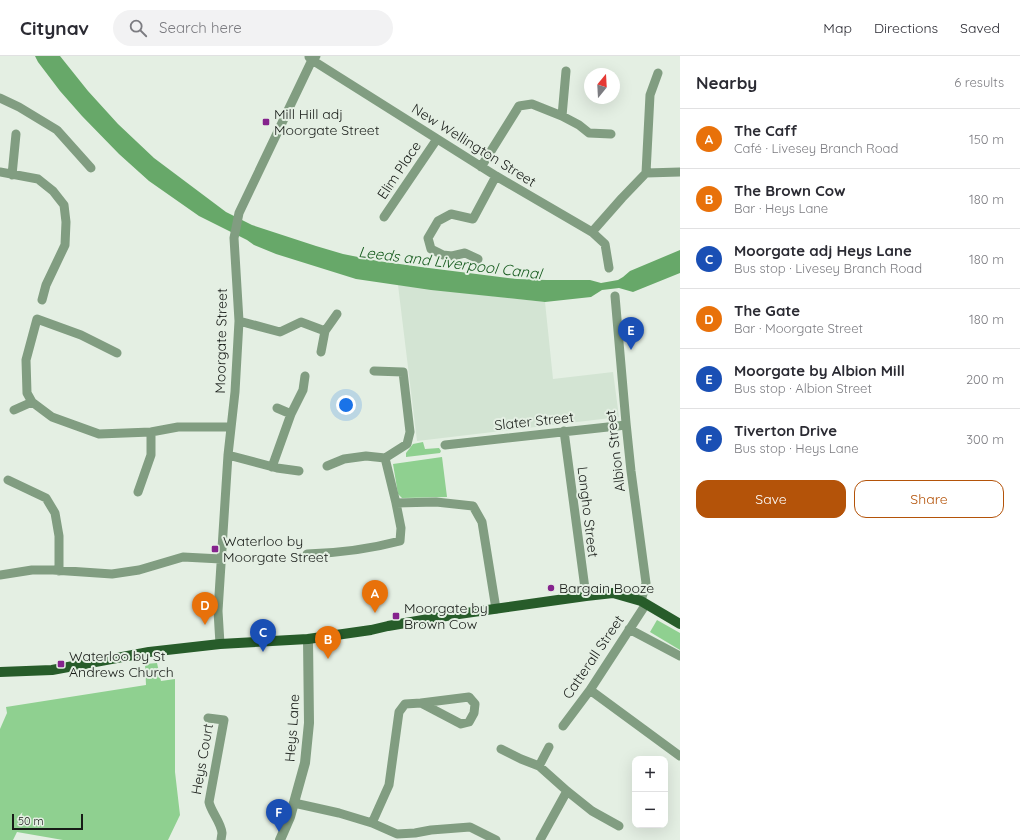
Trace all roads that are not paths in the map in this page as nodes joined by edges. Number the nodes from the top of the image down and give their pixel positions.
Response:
1 (312, 57) edge
2 (566, 71) dead end
3 (658, 73) dead end
4 (0, 98) edge
5 (562, 116) junction
6 (16, 134) dead end
7 (611, 134) dead end
8 (437, 139) junction
9 (481, 167) junction
10 (91, 168) dead end
11 (0, 172) edge
12 (680, 172) edge
13 (646, 173) junction
14 (12, 174) junction
15 (496, 176) junction
16 (384, 217) dead end
17 (592, 232) junction
18 (478, 260) dead end
19 (609, 268) dead end
20 (615, 296) dead end
21 (42, 300) dead end
22 (39, 310) dead end
23 (337, 314) dead end
24 (37, 319) junction
25 (239, 321) junction
26 (325, 331) junction
27 (117, 352) dead end
28 (321, 352) dead end
29 (374, 371) dead end
30 (306, 376) dead end
31 (32, 402) junction
32 (278, 408) dead end
33 (14, 410) dead end
34 (291, 414) junction
35 (626, 425) junction
36 (231, 427) junction
37 (564, 431) junction
38 (151, 432) junction
39 (445, 445) dead end
40 (228, 455) junction
41 (385, 458) junction
42 (328, 466) dead end
43 (272, 467) junction
44 (300, 471) dead end
45 (8, 480) dead end
46 (138, 492) dead end
47 (396, 503) junction
48 (307, 554) dead end
49 (221, 559) junction
50 (59, 571) junction
51 (0, 575) edge
52 (586, 596) junction
53 (643, 602) junction
54 (496, 609) junction
55 (680, 624) edge
56 (629, 629) junction
57 (308, 639) junction
58 (220, 644) junction
59 (680, 656) edge
60 (0, 672) edge
61 (590, 690) junction
62 (421, 703) junction
63 (208, 718) dead end
64 (563, 726) dead end
65 (549, 747) dead end
66 (501, 748) dead end
67 (680, 756) edge
68 (539, 766) junction
69 (567, 791) junction
70 (294, 803) junction
71 (372, 823) junction
72 (619, 826) dead end
73 (414, 836) edge
74 (221, 840) edge
75 (280, 840) edge
76 (496, 840) edge
77 (540, 840) edge

1 - 8 street, New Wellington Street
1 - 25 street, Moorgate Street
2 - 5 street
3 - 13 street
4 - 10 street
5 - 7 street
5 - 9 street
6 - 14 street
8 - 9 street, New Wellington Street
8 - 16 street, Elim Place
9 - 15 street, New Wellington Street
11 - 14 street
12 - 13 street
13 - 17 street
14 - 21 street
15 - 17 street, New Wellington Street
15 - 18 street
17 - 19 street, New Wellington Street
20 - 35 street, Albion Street
22 - 24 street
23 - 26 street
24 - 27 street
24 - 31 street
25 - 26 street
25 - 36 street, Moorgate Street
26 - 28 street
29 - 41 street
30 - 34 street
31 - 33 street
31 - 38 street
32 - 34 street
34 - 43 street
35 - 37 street, Slater Street
35 - 53 street, Albion Street
36 - 38 street
36 - 40 street, Moorgate Street
37 - 39 street, Slater Street
37 - 52 street, Langho Street
38 - 46 street
40 - 43 street
40 - 49 street, Moorgate Street
41 - 42 street
41 - 47 street
43 - 44 street
45 - 50 street
47 - 48 street
47 - 54 street
49 - 50 street
49 - 58 street, Moorgate Street
50 - 51 street
52 - 53 main road
52 - 54 main road
53 - 55 main road
53 - 56 street, Catterall Street
54 - 57 main road
56 - 59 street
56 - 61 street, Catterall Street
57 - 58 main road
57 - 70 street, Heys Lane
58 - 60 main road
61 - 64 street, Catterall Street
61 - 67 street
62 - 62 street
62 - 71 street
63 - 74 street, Heys Court
65 - 68 street
66 - 68 street
68 - 69 street
69 - 72 street
69 - 77 street
70 - 71 street
70 - 75 street, Heys Lane
71 - 73 street
73 - 76 street

